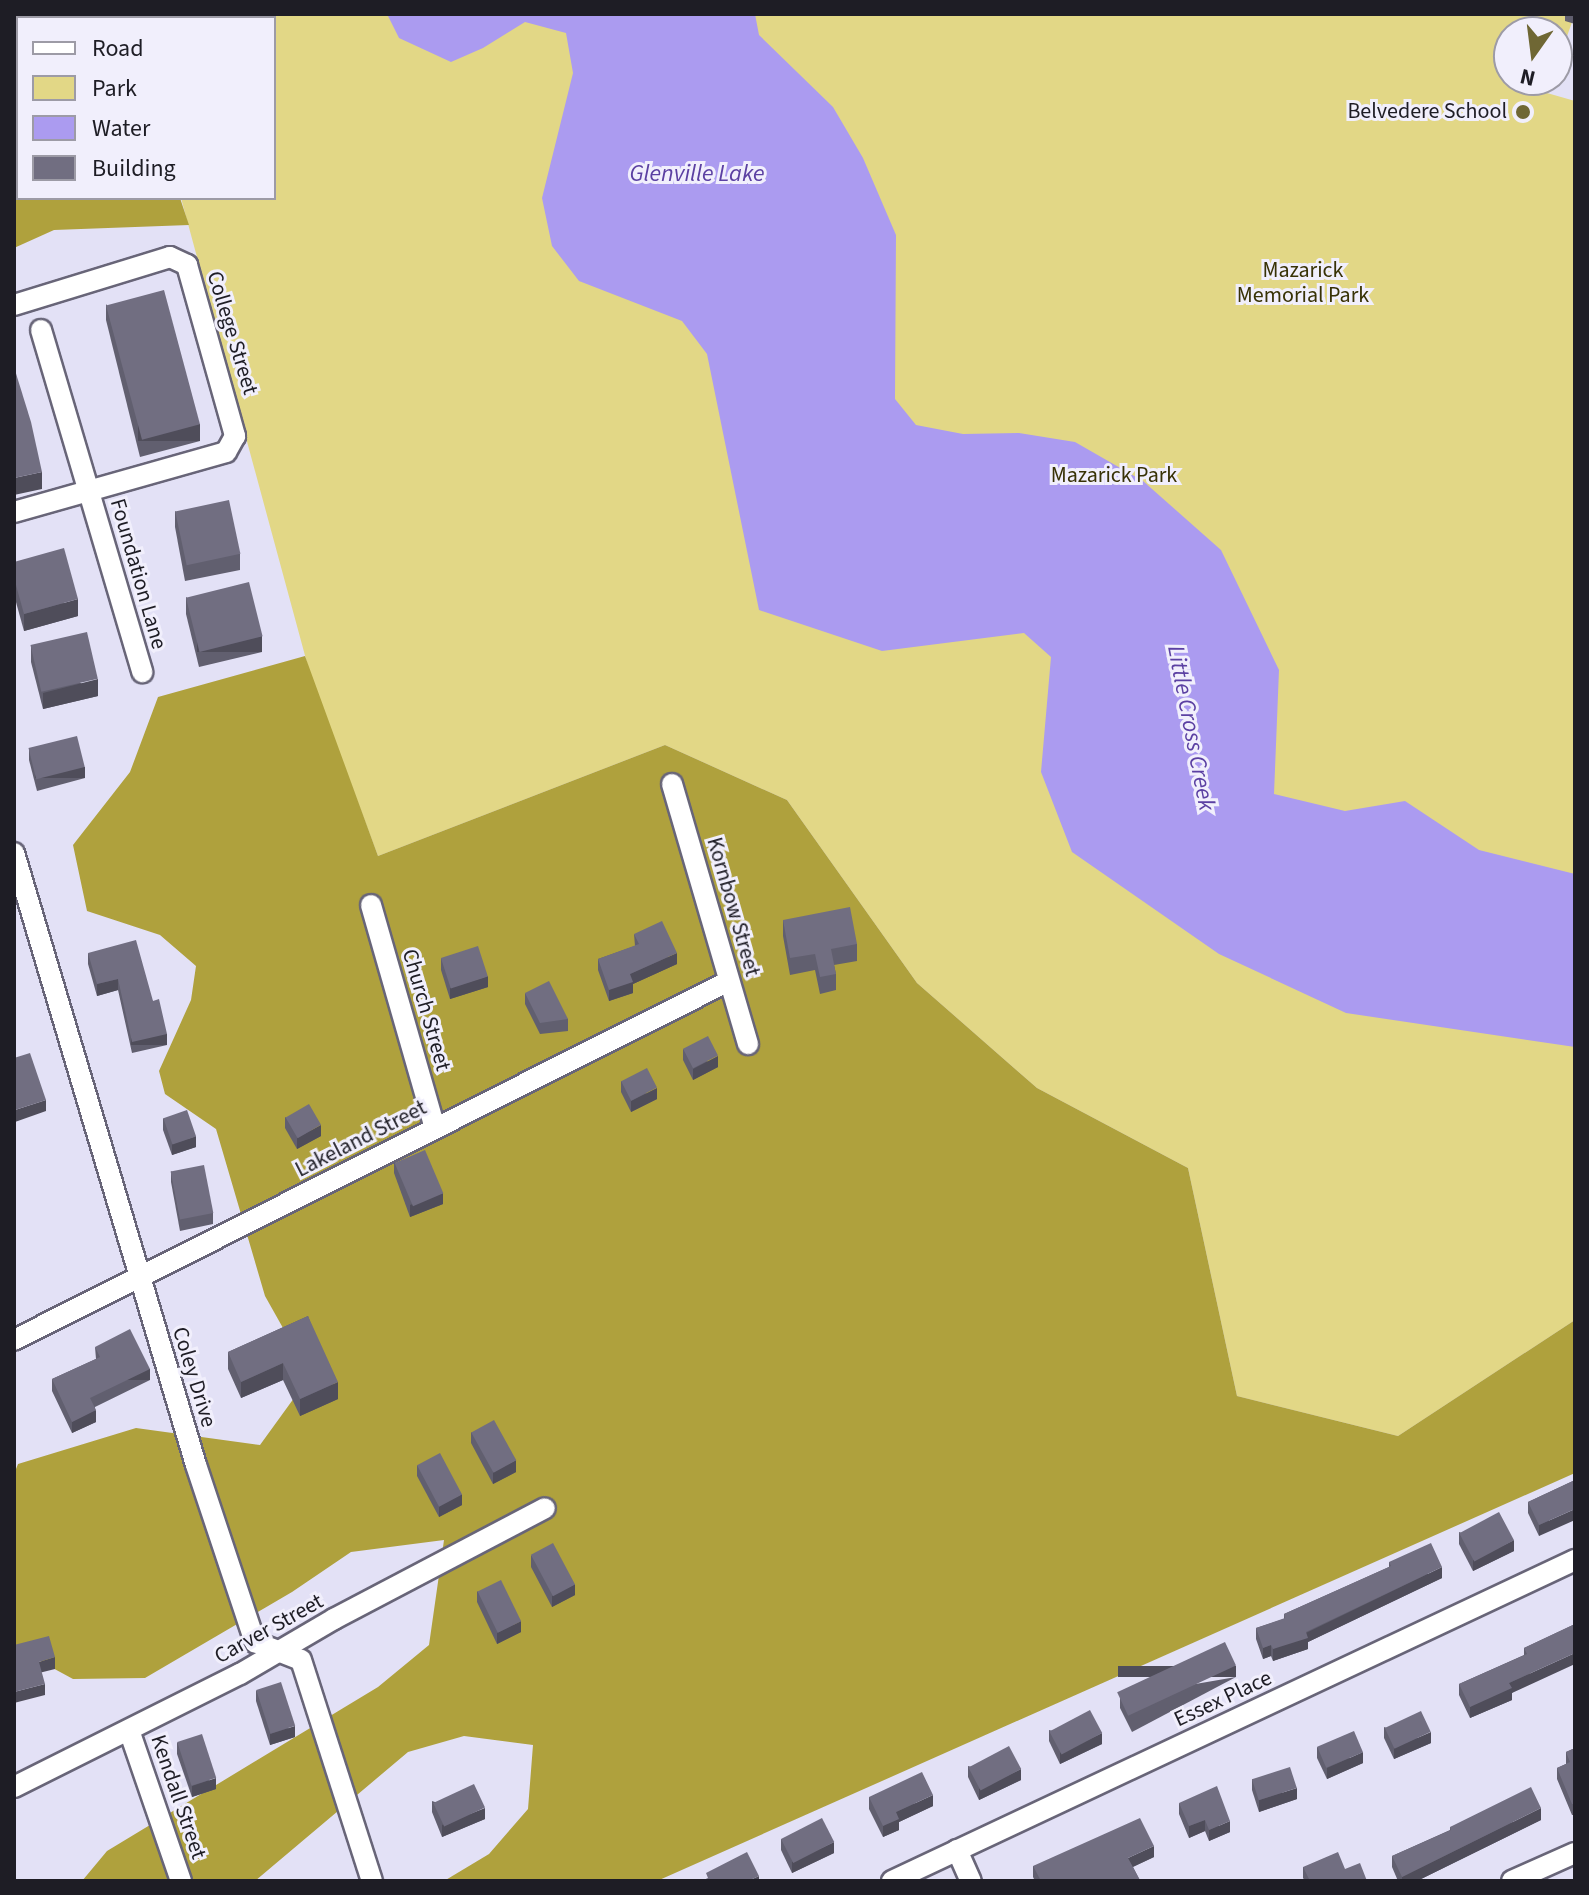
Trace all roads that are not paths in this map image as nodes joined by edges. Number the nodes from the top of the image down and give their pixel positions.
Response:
1 (14, 305) edge
2 (41, 330) dead end
3 (89, 488) junction
4 (14, 512) edge
5 (142, 672) dead end
6 (672, 784) dead end
7 (14, 853) edge
8 (371, 905) dead end
9 (729, 981) junction
10 (748, 1044) dead end
11 (435, 1128) junction
12 (139, 1276) junction
13 (14, 1340) edge
14 (545, 1508) dead end
15 (1575, 1560) edge
16 (279, 1650) junction
17 (129, 1730) junction
18 (14, 1787) edge
19 (957, 1850) junction
20 (1575, 1853) edge
21 (181, 1881) edge
22 (372, 1881) edge
23 (892, 1881) edge
24 (971, 1881) edge
25 (1512, 1881) edge

1 - 3 street, College Street
2 - 3 street, Foundation Lane
3 - 4 street, Foundation Lane
3 - 5 street, Foundation Lane
6 - 9 street, Kornbow Street
7 - 12 street, Coley Drive
8 - 11 street, Church Street
9 - 10 street, Kornbow Street
9 - 11 street, Lakeland Street
11 - 12 street, Lakeland Street
12 - 13 street, Lakeland Street
12 - 16 street, Coley Drive
14 - 16 street, Carver Street
15 - 19 street, Essex Place
16 - 17 street, Carver Street
16 - 22 street, Coley Drive
17 - 18 street, Carver Street
17 - 21 street, Kendall Street
19 - 23 street, Essex Place
19 - 24 street
20 - 25 street

